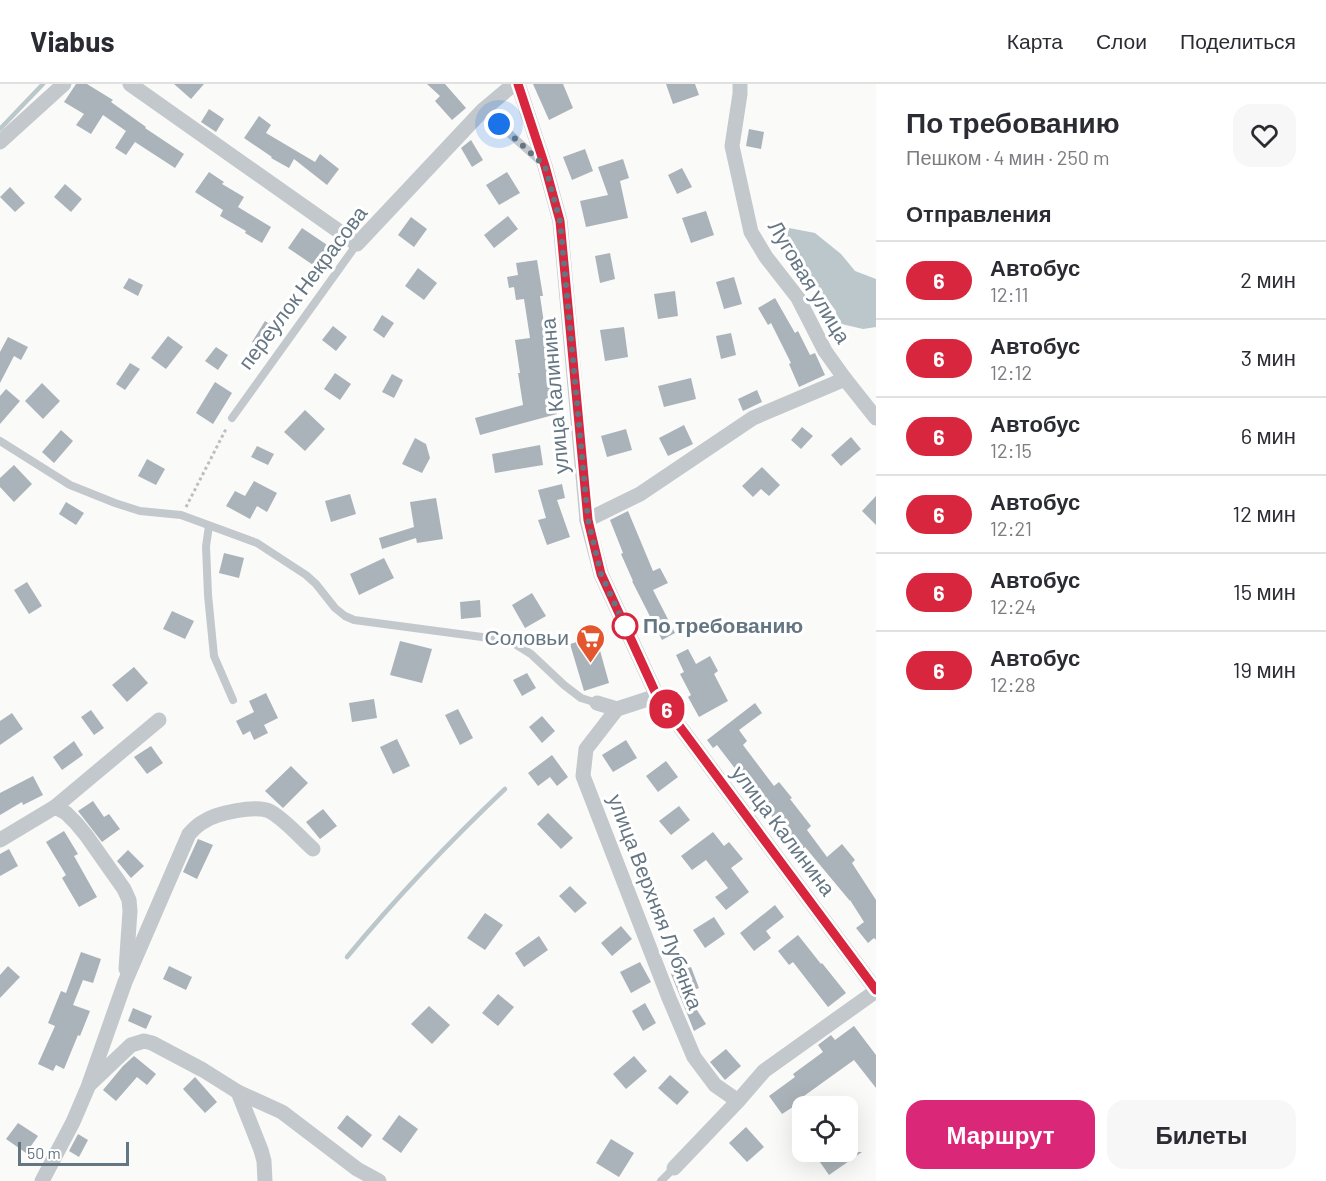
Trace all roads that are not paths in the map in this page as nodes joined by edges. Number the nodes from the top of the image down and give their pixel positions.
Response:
1 (64, 84) edge
2 (129, 84) edge
3 (516, 84) edge
4 (740, 84) edge
5 (483, 110) junction
6 (0, 142) edge
7 (545, 166) junction
8 (357, 243) junction
9 (845, 379) junction
10 (232, 418) road end
11 (876, 418) edge
12 (0, 441) edge
13 (588, 520) junction
14 (209, 526) junction
15 (657, 696) junction
16 (233, 700) dead end
17 (597, 703) joint
18 (617, 709) junction
19 (159, 720) dead end
20 (55, 807) junction
21 (0, 840) edge
22 (313, 849) dead end
23 (125, 982) junction
24 (876, 991) edge
25 (88, 1087) junction
26 (238, 1092) junction
27 (738, 1101) junction
28 (674, 1168) joint
29 (42, 1181) edge
30 (265, 1181) edge
31 (379, 1181) edge
32 (661, 1181) edge

1 - 6 street
2 - 8 street
3 - 5 street, переулок Некрасова
3 - 7 street, улица Калинина
4 - 9 street, Луговая улица
5 - 7 lane
5 - 8 street, переулок Некрасова
7 - 13 street, улица Калинина
8 - 10 lane, переулок Некрасова
9 - 11 street, Луговая улица
9 - 13 street
12 - 14 lane
13 - 15 street, улица Калинина
14 - 16 lane
14 - 17 lane
15 - 18 street
15 - 24 street, улица Калинина
17 - 18 street
18 - 27 street, улица Верхняя Лубянка
19 - 20 street
20 - 21 street
20 - 23 street
22 - 23 street
23 - 25 street
24 - 27 street
25 - 26 street
25 - 29 street
26 - 30 street
26 - 31 street
27 - 28 street
28 - 32 lane

